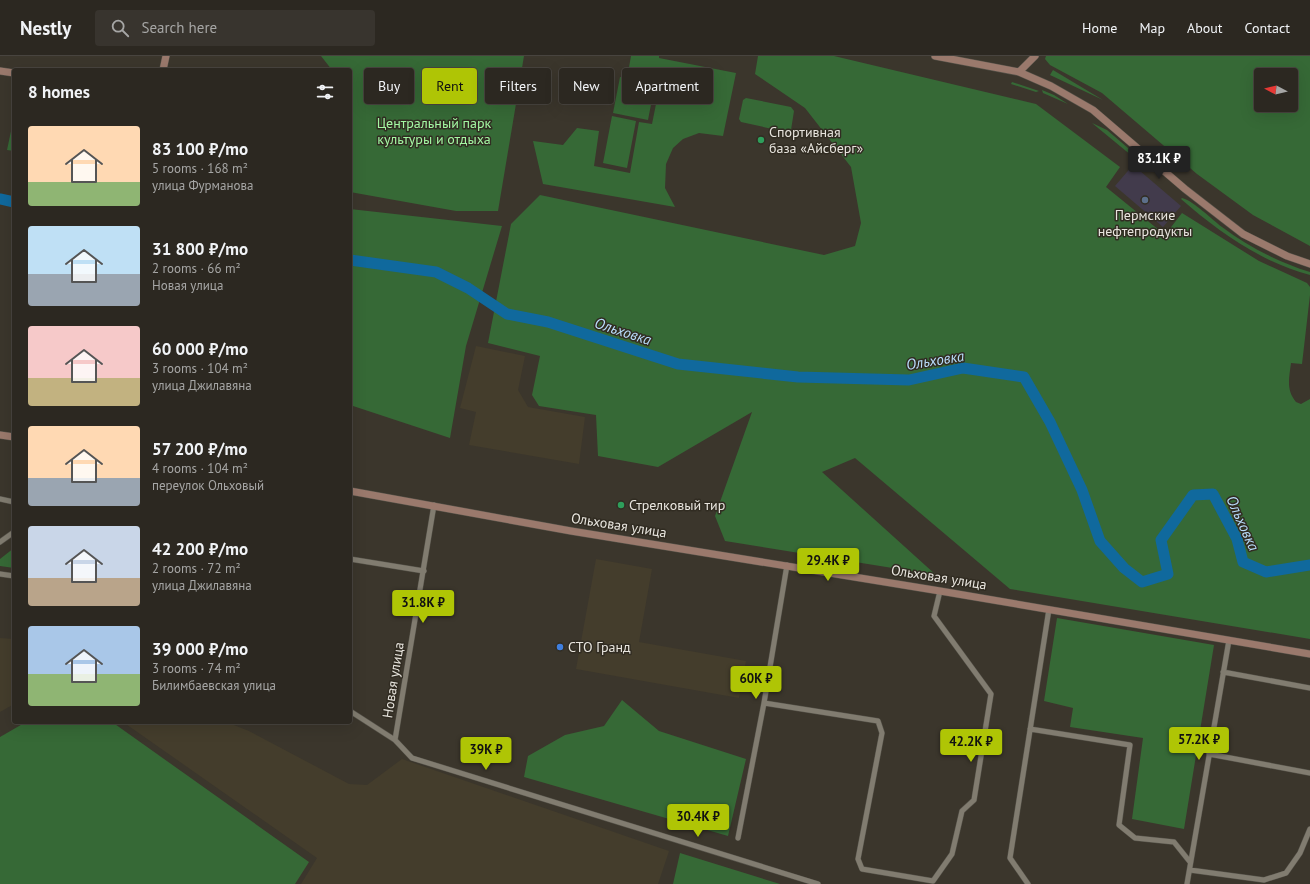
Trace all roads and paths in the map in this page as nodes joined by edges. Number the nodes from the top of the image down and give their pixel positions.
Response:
1 (166, 56) edge
2 (935, 56) edge
3 (1035, 56) edge
4 (163, 68) edge
5 (0, 71) edge
6 (1019, 72) junction
7 (12, 73) edge
8 (1310, 264) edge
9 (0, 435) edge
10 (12, 437) edge
11 (352, 491) edge
12 (0, 500) edge
13 (12, 502) edge
14 (434, 505) junction
15 (12, 533) edge
16 (0, 542) edge
17 (352, 559) edge
18 (787, 565) junction
19 (424, 571) junction
20 (0, 574) edge
21 (12, 576) edge
22 (940, 590) junction
23 (1050, 609) junction
24 (1229, 640) junction
25 (1310, 654) edge
26 (1223, 672) junction
27 (1310, 688) edge
28 (764, 703) junction
29 (352, 712) edge
30 (1030, 729) junction
31 (395, 740) junction
32 (1209, 754) junction
33 (1310, 773) edge
34 (1310, 829) edge
35 (738, 838) dead end
36 (1190, 862) junction
37 (1190, 870) junction
38 (818, 884) edge
39 (1028, 884) edge
40 (1187, 884) edge

1 - 4 main road
2 - 6 main road
3 - 6 main road
5 - 7 main road
6 - 8 main road
9 - 10 main road
11 - 14 main road, Ольховая улица
12 - 13 street
14 - 18 main road, Ольховая улица
14 - 19 street, Новая улица
15 - 16 street
17 - 19 street
18 - 22 main road, Ольховая улица
18 - 28 street
19 - 31 street, Новая улица
20 - 21 street
22 - 23 main road, Ольховая улица
22 - 28 street
23 - 24 main road, Ольховая улица
23 - 30 street
24 - 25 main road, Ольховая улица
24 - 26 street
26 - 27 street
26 - 32 street
28 - 35 street
29 - 31 street
30 - 36 street
30 - 39 street
31 - 38 street
32 - 33 street
32 - 36 street
34 - 37 street
36 - 37 street
37 - 40 street

